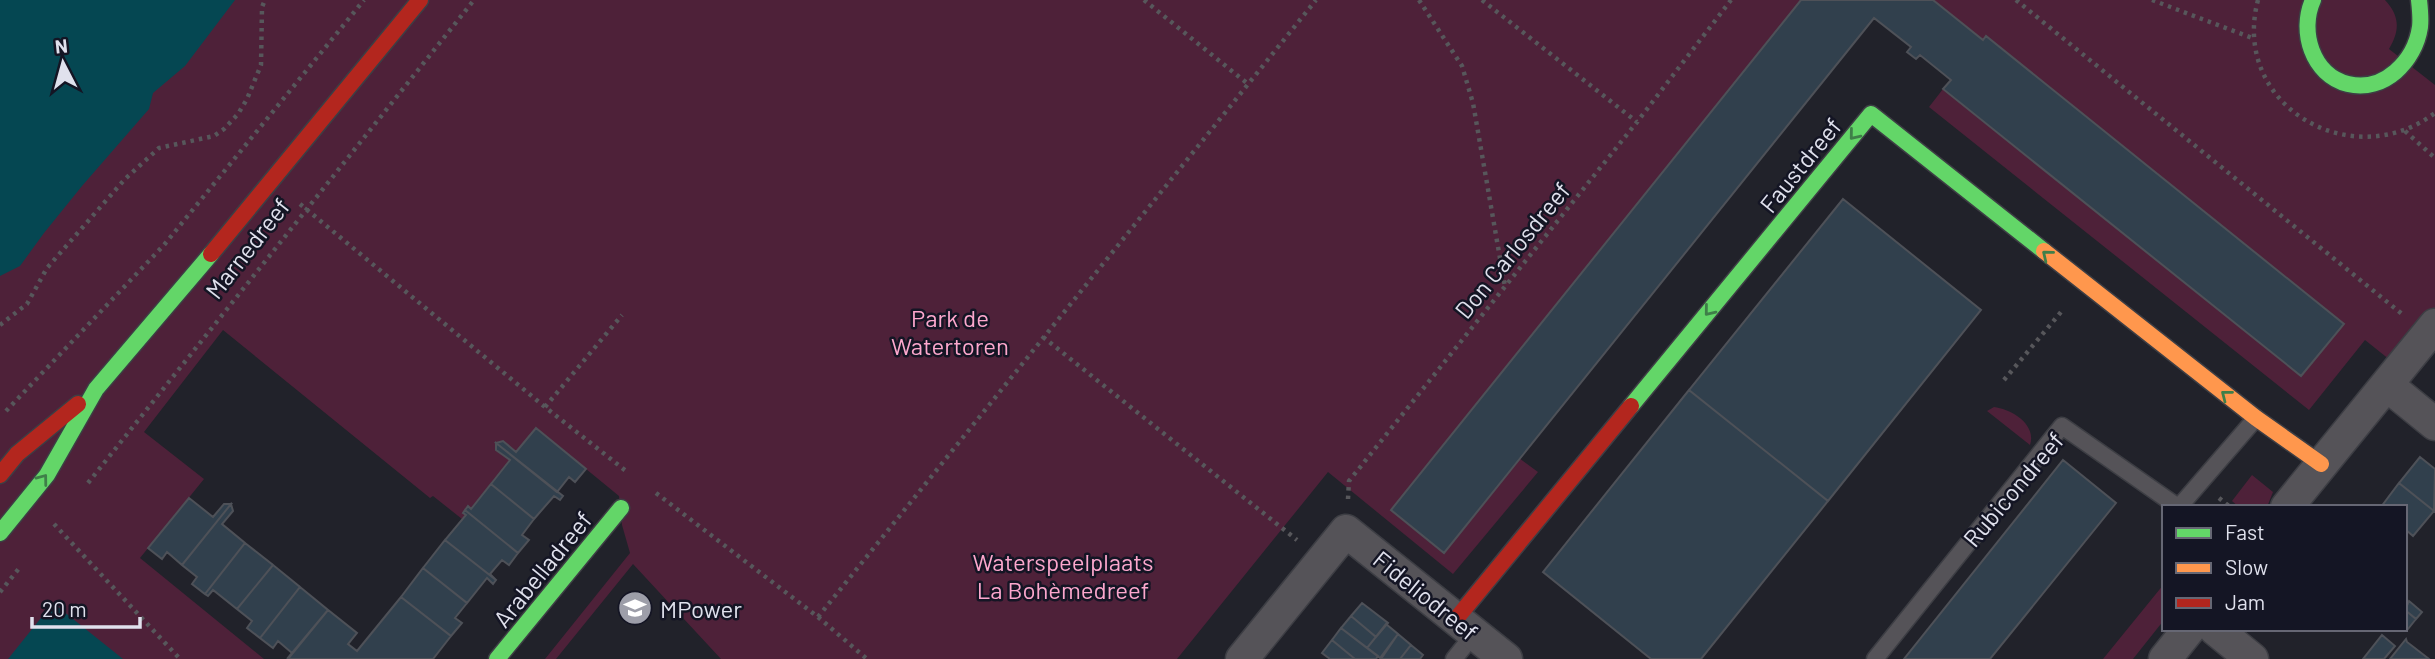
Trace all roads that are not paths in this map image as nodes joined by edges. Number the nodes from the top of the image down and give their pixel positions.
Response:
1 (420, 0) edge
2 (2419, 0) edge
3 (2306, 6) edge
4 (2431, 329) edge
5 (2387, 385) junction
6 (96, 390) junction
7 (2256, 418) junction
8 (2435, 424) edge
9 (2321, 464) junction
10 (0, 475) edge
11 (2175, 505) edge
12 (2180, 505) edge
13 (2289, 505) edge
14 (621, 508) dead end
15 (0, 533) edge
16 (1465, 626) junction
17 (2187, 631) edge
18 (2217, 631) edge
19 (498, 659) edge
20 (1242, 659) edge
21 (1454, 659) edge
22 (1506, 659) edge
23 (1875, 659) edge
24 (2165, 659) edge
25 (2252, 659) edge

1 - 6 street, Marnedreef
2 - 3 street
4 - 5 street
5 - 8 street
5 - 9 street
6 - 10 street, Marnedreef
15 -> 6 street, Marnedreef
7 - 9 street, Faustdreef
7 - 12 lane, Rubicondreef
7 -> 16 street, Faustdreef
9 - 13 street
11 - 23 lane, Rubicondreef
14 - 19 street, Arabelladreef
16 - 20 street, Fideliodreef
16 - 21 lane
16 - 22 street, Fideliodreef
17 - 24 street
18 - 25 street

